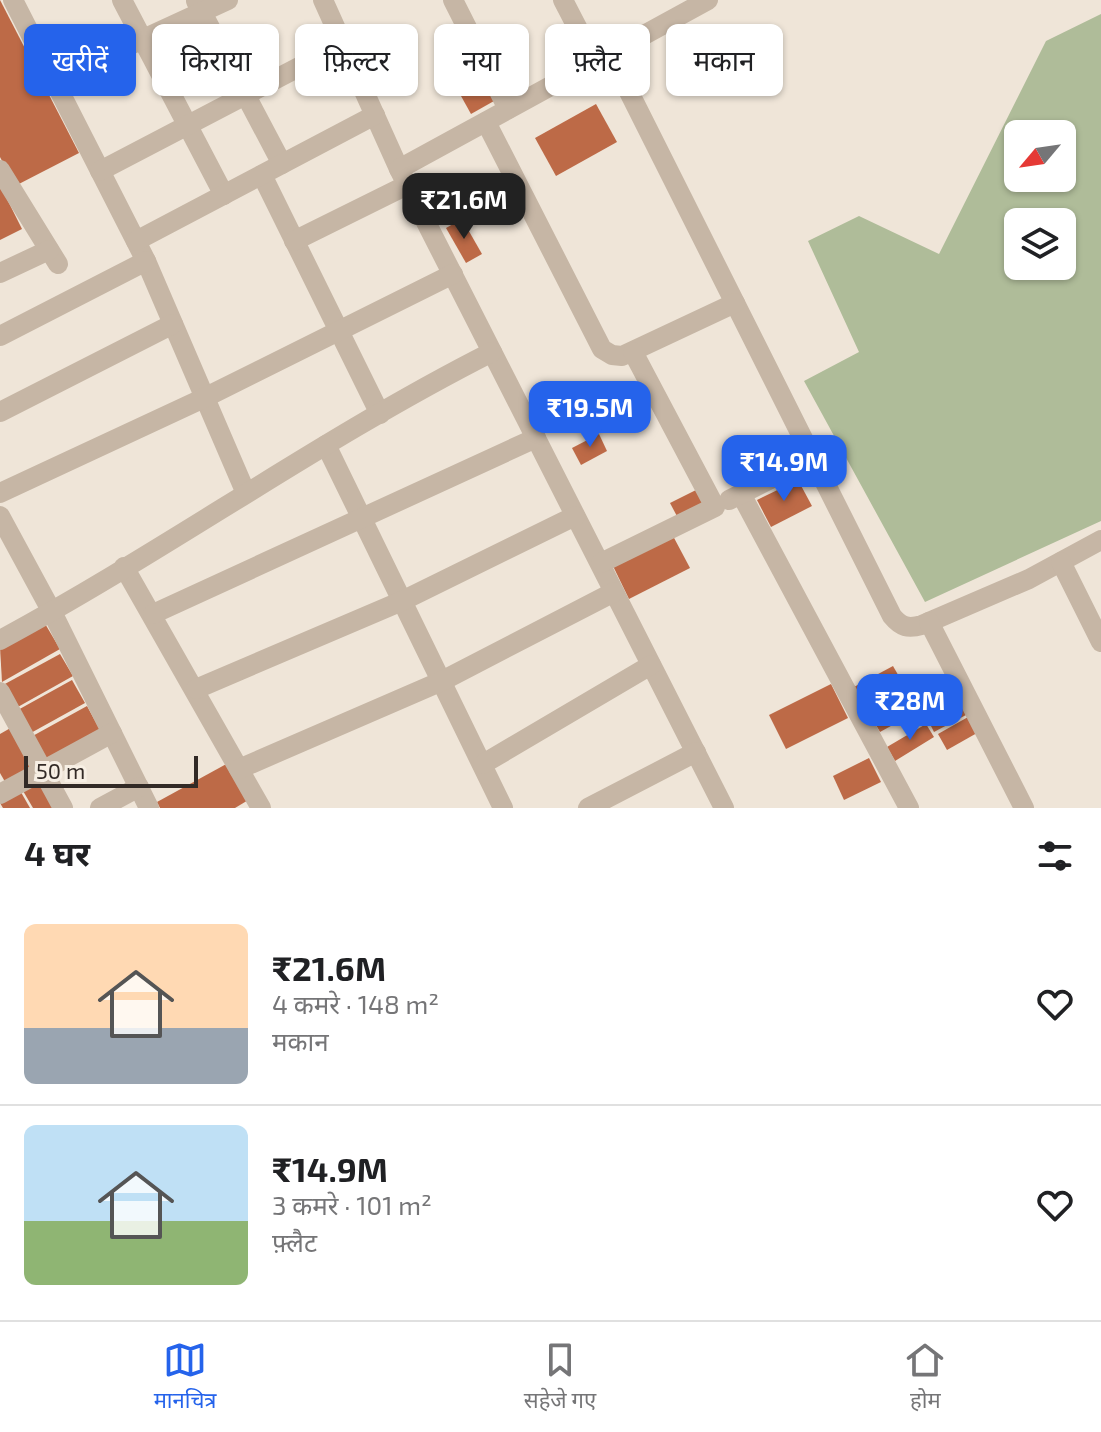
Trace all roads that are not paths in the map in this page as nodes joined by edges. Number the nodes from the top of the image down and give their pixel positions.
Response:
1 (13, 0) edge
2 (122, 0) edge
3 (228, 0) edge
4 (453, 0) edge
5 (563, 0) edge
6 (707, 0) edge
7 (324, 1) edge
8 (199, 6) edge
9 (25, 24) edge
10 (209, 24) edge
11 (334, 24) edge
12 (579, 24) edge
13 (650, 31) edge
14 (142, 39) junction
15 (136, 42) edge
16 (545, 89) edge
17 (62, 96) edge
18 (244, 96) edge
19 (247, 96) edge
20 (366, 96) edge
21 (623, 96) edge
22 (508, 109) junction
23 (375, 115) junction
24 (486, 122) junction
25 (187, 126) junction
26 (282, 164) junction
27 (0, 170) edge
28 (100, 171) junction
29 (262, 175) junction
30 (403, 177) junction
31 (224, 195) junction
32 (136, 241) junction
33 (294, 241) junction
34 (146, 261) junction
35 (0, 273) edge
36 (453, 274) junction
37 (735, 303) junction
38 (173, 324) junction
39 (337, 332) junction
40 (0, 336) edge
41 (492, 352) junction
42 (633, 352) junction
43 (204, 398) junction
44 (0, 412) edge
45 (380, 414) junction
46 (536, 438) junction
47 (326, 445) junction
48 (812, 458) junction
49 (245, 491) junction
50 (0, 493) edge
51 (741, 494) junction
52 (715, 507) junction
53 (0, 516) edge
54 (575, 516) junction
55 (362, 519) junction
56 (1101, 540) edge
57 (1061, 562) junction
58 (601, 563) junction
59 (124, 567) junction
60 (614, 592) junction
61 (402, 601) junction
62 (52, 612) junction
63 (153, 614) junction
64 (929, 622) junction
65 (0, 640) edge
66 (1101, 642) edge
67 (651, 665) junction
68 (442, 681) junction
69 (196, 689) junction
70 (0, 692) edge
71 (6, 717) edge
72 (112, 733) junction
73 (696, 752) junction
74 (483, 764) junction
75 (42, 769) junction
76 (239, 769) junction
77 (139, 787) junction
78 (0, 794) edge
79 (63, 808) edge
80 (100, 808) edge
81 (149, 808) edge
82 (261, 808) edge
83 (503, 808) edge
84 (588, 808) edge
85 (724, 808) edge
86 (909, 808) edge
87 (1024, 808) edge

1 - 9 street
2 - 14 street
3 - 8 street
4 - 22 street
5 - 12 street
6 - 13 street
7 - 11 street
8 - 10 street
8 - 14 street
14 - 15 street
14 - 25 street
16 - 22 street
17 - 28 street
18 - 25 street
19 - 26 street
20 - 23 street
21 - 37 street
22 - 24 street
23 - 26 street
23 - 30 street
24 - 30 street
24 - 42 street
25 - 28 street
25 - 31 street
26 - 29 street
27 - 35 street
28 - 32 street
29 - 31 street
29 - 33 street
30 - 33 street
30 - 36 street
31 - 32 street
32 - 34 street
33 - 39 street
34 - 38 street
34 - 40 street
36 - 39 street
36 - 41 street
37 - 42 street
37 - 48 street
38 - 43 street
38 - 44 street
39 - 43 street
39 - 45 street
41 - 45 street
41 - 46 street
42 - 52 street
43 - 49 street
43 - 50 street
45 - 47 street
46 - 54 street
46 - 55 street
47 - 49 street
47 - 55 street
48 - 51 street
48 - 64 street
49 - 59 street
51 - 52 street
51 - 86 street
52 - 58 street
53 - 62 street
54 - 58 street
54 - 61 street
55 - 61 street
55 - 63 street
56 - 57 street
57 - 64 street
57 - 66 street
58 - 60 street
59 - 62 street
59 - 63 street
60 - 67 street
60 - 68 street
61 - 68 street
61 - 69 street
62 - 65 street
62 - 72 street
63 - 69 street
64 - 87 street
67 - 73 street
67 - 74 street
68 - 74 street
68 - 76 street
69 - 76 street
70 - 71 street
71 - 75 street
72 - 75 street
72 - 77 street
73 - 84 street
73 - 85 street
74 - 83 street
75 - 78 street
75 - 79 street
76 - 82 street
77 - 80 street
77 - 81 street

